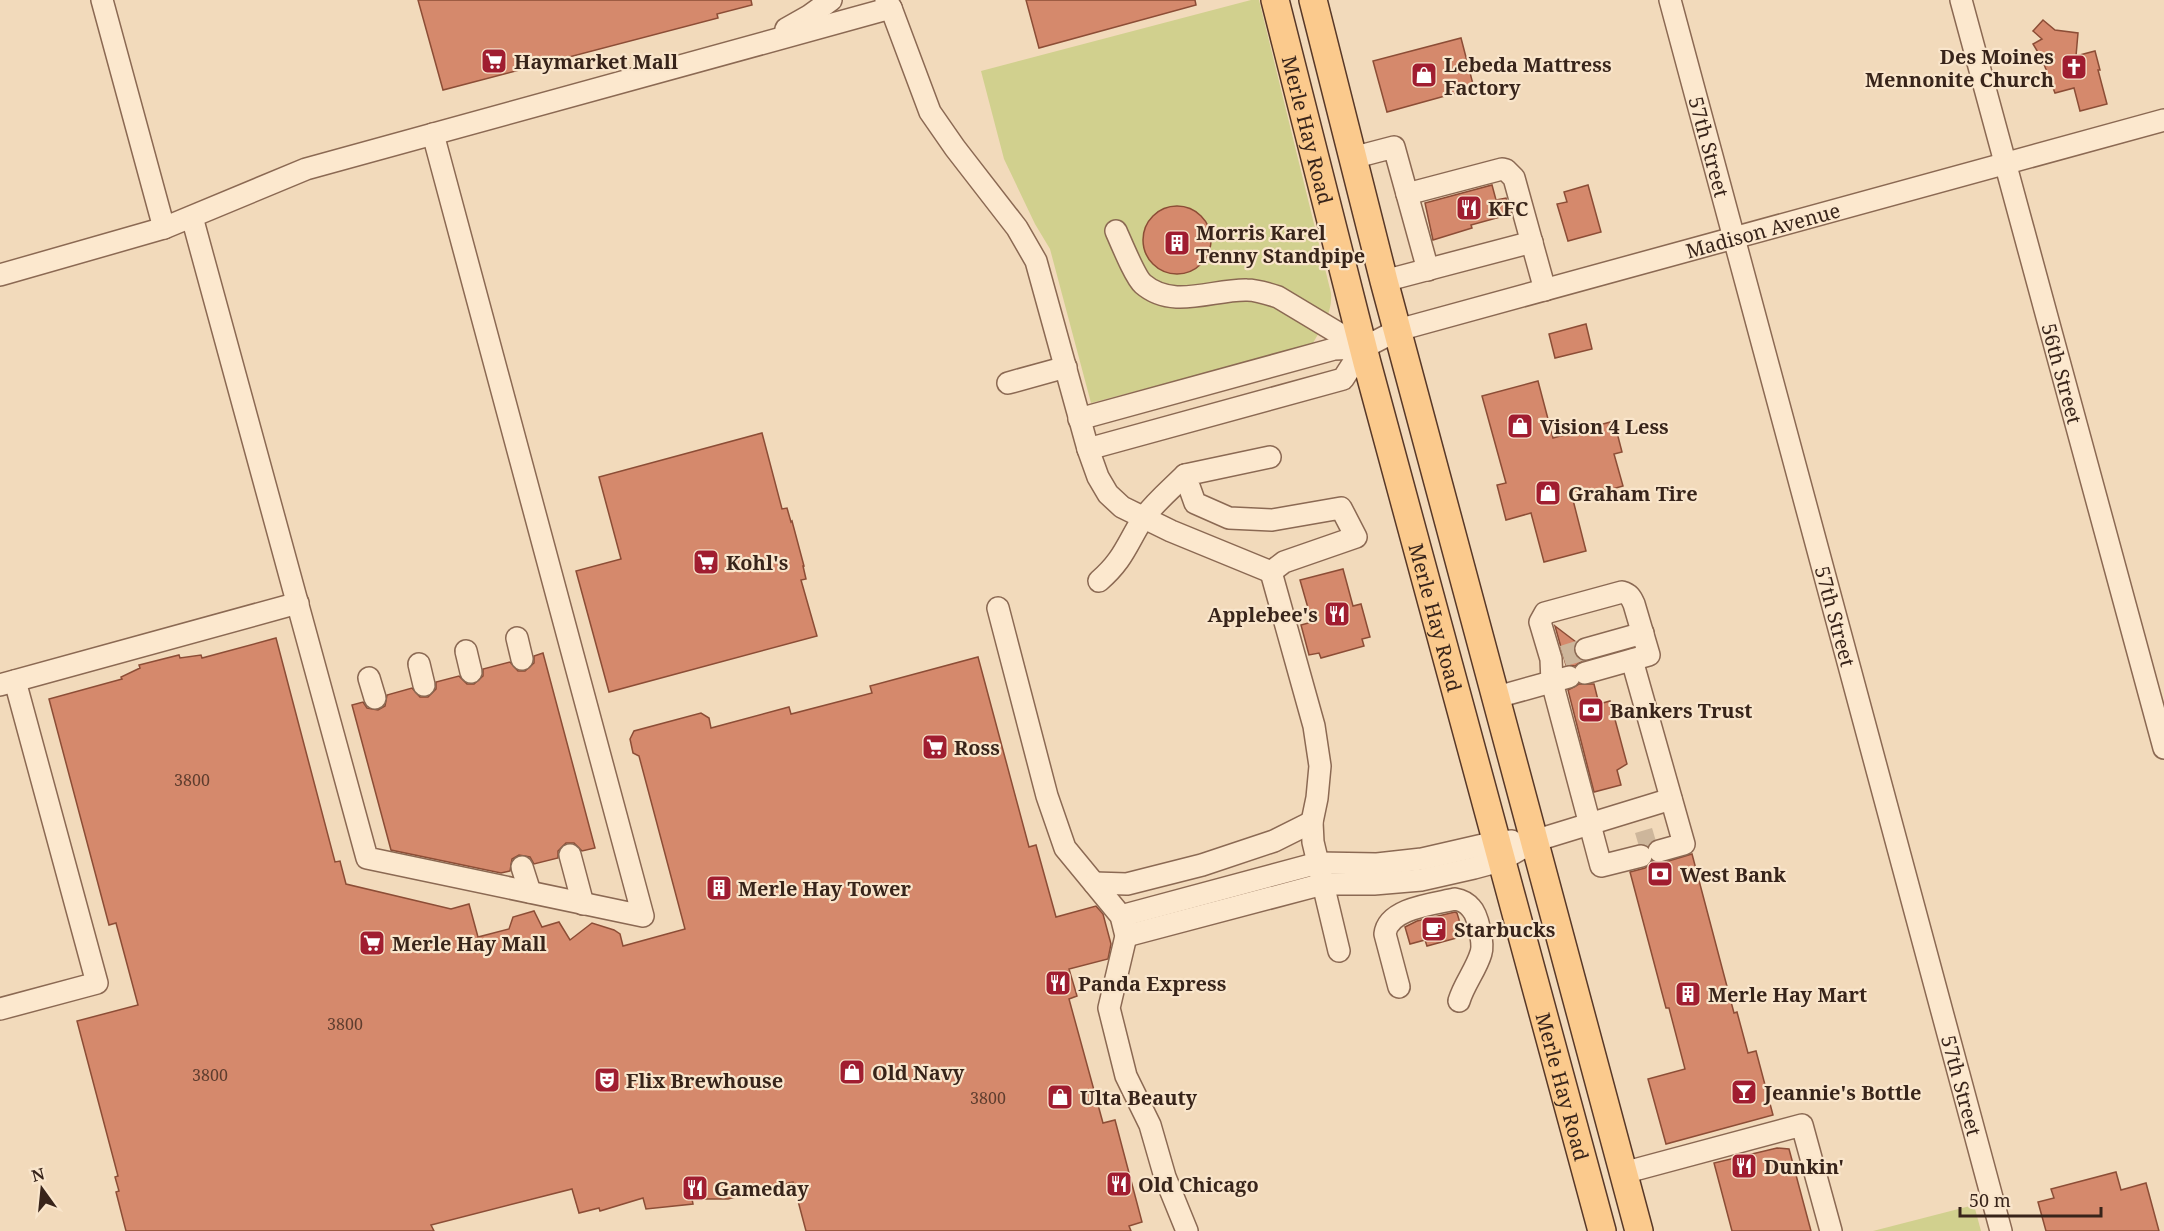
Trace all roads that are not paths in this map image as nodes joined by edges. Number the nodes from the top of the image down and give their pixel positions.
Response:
1 (102, 0) edge
2 (831, 0) edge
3 (1275, 0) edge
4 (1313, 0) edge
5 (1670, 0) edge
6 (1961, 0) edge
7 (888, 4) edge
8 (756, 45) junction
9 (2164, 120) edge
10 (433, 134) junction
11 (1352, 158) junction
12 (2005, 163) junction
13 (1407, 194) junction
14 (192, 217) junction
15 (164, 228) junction
16 (1116, 231) dead end
17 (1734, 238) junction
18 (1532, 242) junction
19 (1428, 270) junction
20 (0, 275) edge
21 (1384, 281) junction
22 (1545, 290) junction
23 (1398, 330) junction
24 (1363, 348) junction
25 (1066, 368) junction
26 (1008, 383) dead end
27 (1079, 418) junction
28 (1088, 449) junction
29 (1270, 457) dead end
30 (1185, 475) junction
31 (1143, 518) junction
32 (1271, 572) junction
33 (1099, 581) dead end
34 (298, 603) junction
35 (998, 608) dead end
36 (1642, 633) junction
37 (516, 638) dead end
38 (1586, 649) tunnel mouth
39 (466, 651) dead end
40 (522, 659) dead end
41 (1632, 660) junction
42 (419, 664) dead end
43 (471, 672) dead end
44 (1569, 677) junction
45 (369, 678) dead end
46 (7, 683) edge
47 (424, 685) dead end
48 (1497, 697) junction
49 (375, 698) dead end
50 (2164, 748) edge
51 (1671, 799) junction
52 (1312, 822) junction
53 (1589, 824) junction
54 (1534, 841) junction
55 (1498, 851) junction
56 (570, 855) dead end
57 (1318, 863) junction
58 (1202, 865) junction
59 (522, 867) dead end
60 (1094, 883) junction
61 (1323, 884) junction
62 (530, 892) junction
63 (584, 904) junction
64 (1167, 904) junction
65 (1124, 926) junction
66 (1339, 951) dead end
67 (1399, 987) dead end
68 (1459, 1001) dead end
69 (0, 1009) edge
70 (1623, 1173) junction
71 (1186, 1231) edge
72 (1602, 1231) edge
73 (1639, 1231) edge
74 (1831, 1231) edge
75 (2001, 1231) edge

1 - 15 street
2 - 8 street
3 - 24 main road, Merle Hay Road
4 - 11 main road, Merle Hay Road
5 - 17 street, 57th Street
6 - 12 street, 56th Street
7 - 8 street
7 - 25 street
8 - 10 street
9 - 12 street, Madison Avenue
10 - 14 street
10 - 63 street
11 - 13 street
11 - 21 main road, Merle Hay Road
12 - 17 street, Madison Avenue
12 - 50 street, 56th Street
13 - 18 street
13 - 19 street
14 - 15 street
14 - 34 street
15 - 20 street
16 - 24 street
17 - 22 street, Madison Avenue
17 - 75 street, 57th Street
18 - 19 street
18 - 22 street
19 - 21 street
21 - 23 main road, Merle Hay Road
22 - 23 street, Madison Avenue
23 - 24 street, Madison Avenue
23 - 48 main road, Merle Hay Road
24 - 27 street
24 - 28 street
24 - 55 main road, Merle Hay Road
25 - 26 street
25 - 27 street
27 - 28 street
28 - 31 street
29 - 30 street
30 - 31 street
30 - 32 street
31 - 32 street
31 - 33 street
32 - 52 street
34 - 46 street
34 - 62 street
35 - 60 street
36 - 38 street
36 - 41 street
36 - 44 street
37 - 40 street
39 - 43 street
41 - 44 street
41 - 51 street
42 - 47 street
44 - 48 street
44 - 53 street
45 - 49 street
46 - 69 street
48 - 54 main road, Merle Hay Road
51 - 53 street
51 - 53 street
52 - 57 street
52 - 58 street
53 - 54 street
54 - 55 street
54 - 70 main road, Merle Hay Road
55 - 57 street
55 - 61 street
55 - 72 main road, Merle Hay Road
56 - 63 street
57 - 61 street
57 - 64 street
58 - 60 street
58 - 64 street
59 - 62 street
60 - 65 street
61 - 65 street
61 - 66 street
62 - 63 street
64 - 65 street
65 - 71 street
67 - 68 street
70 - 73 main road, Merle Hay Road
70 - 74 street

